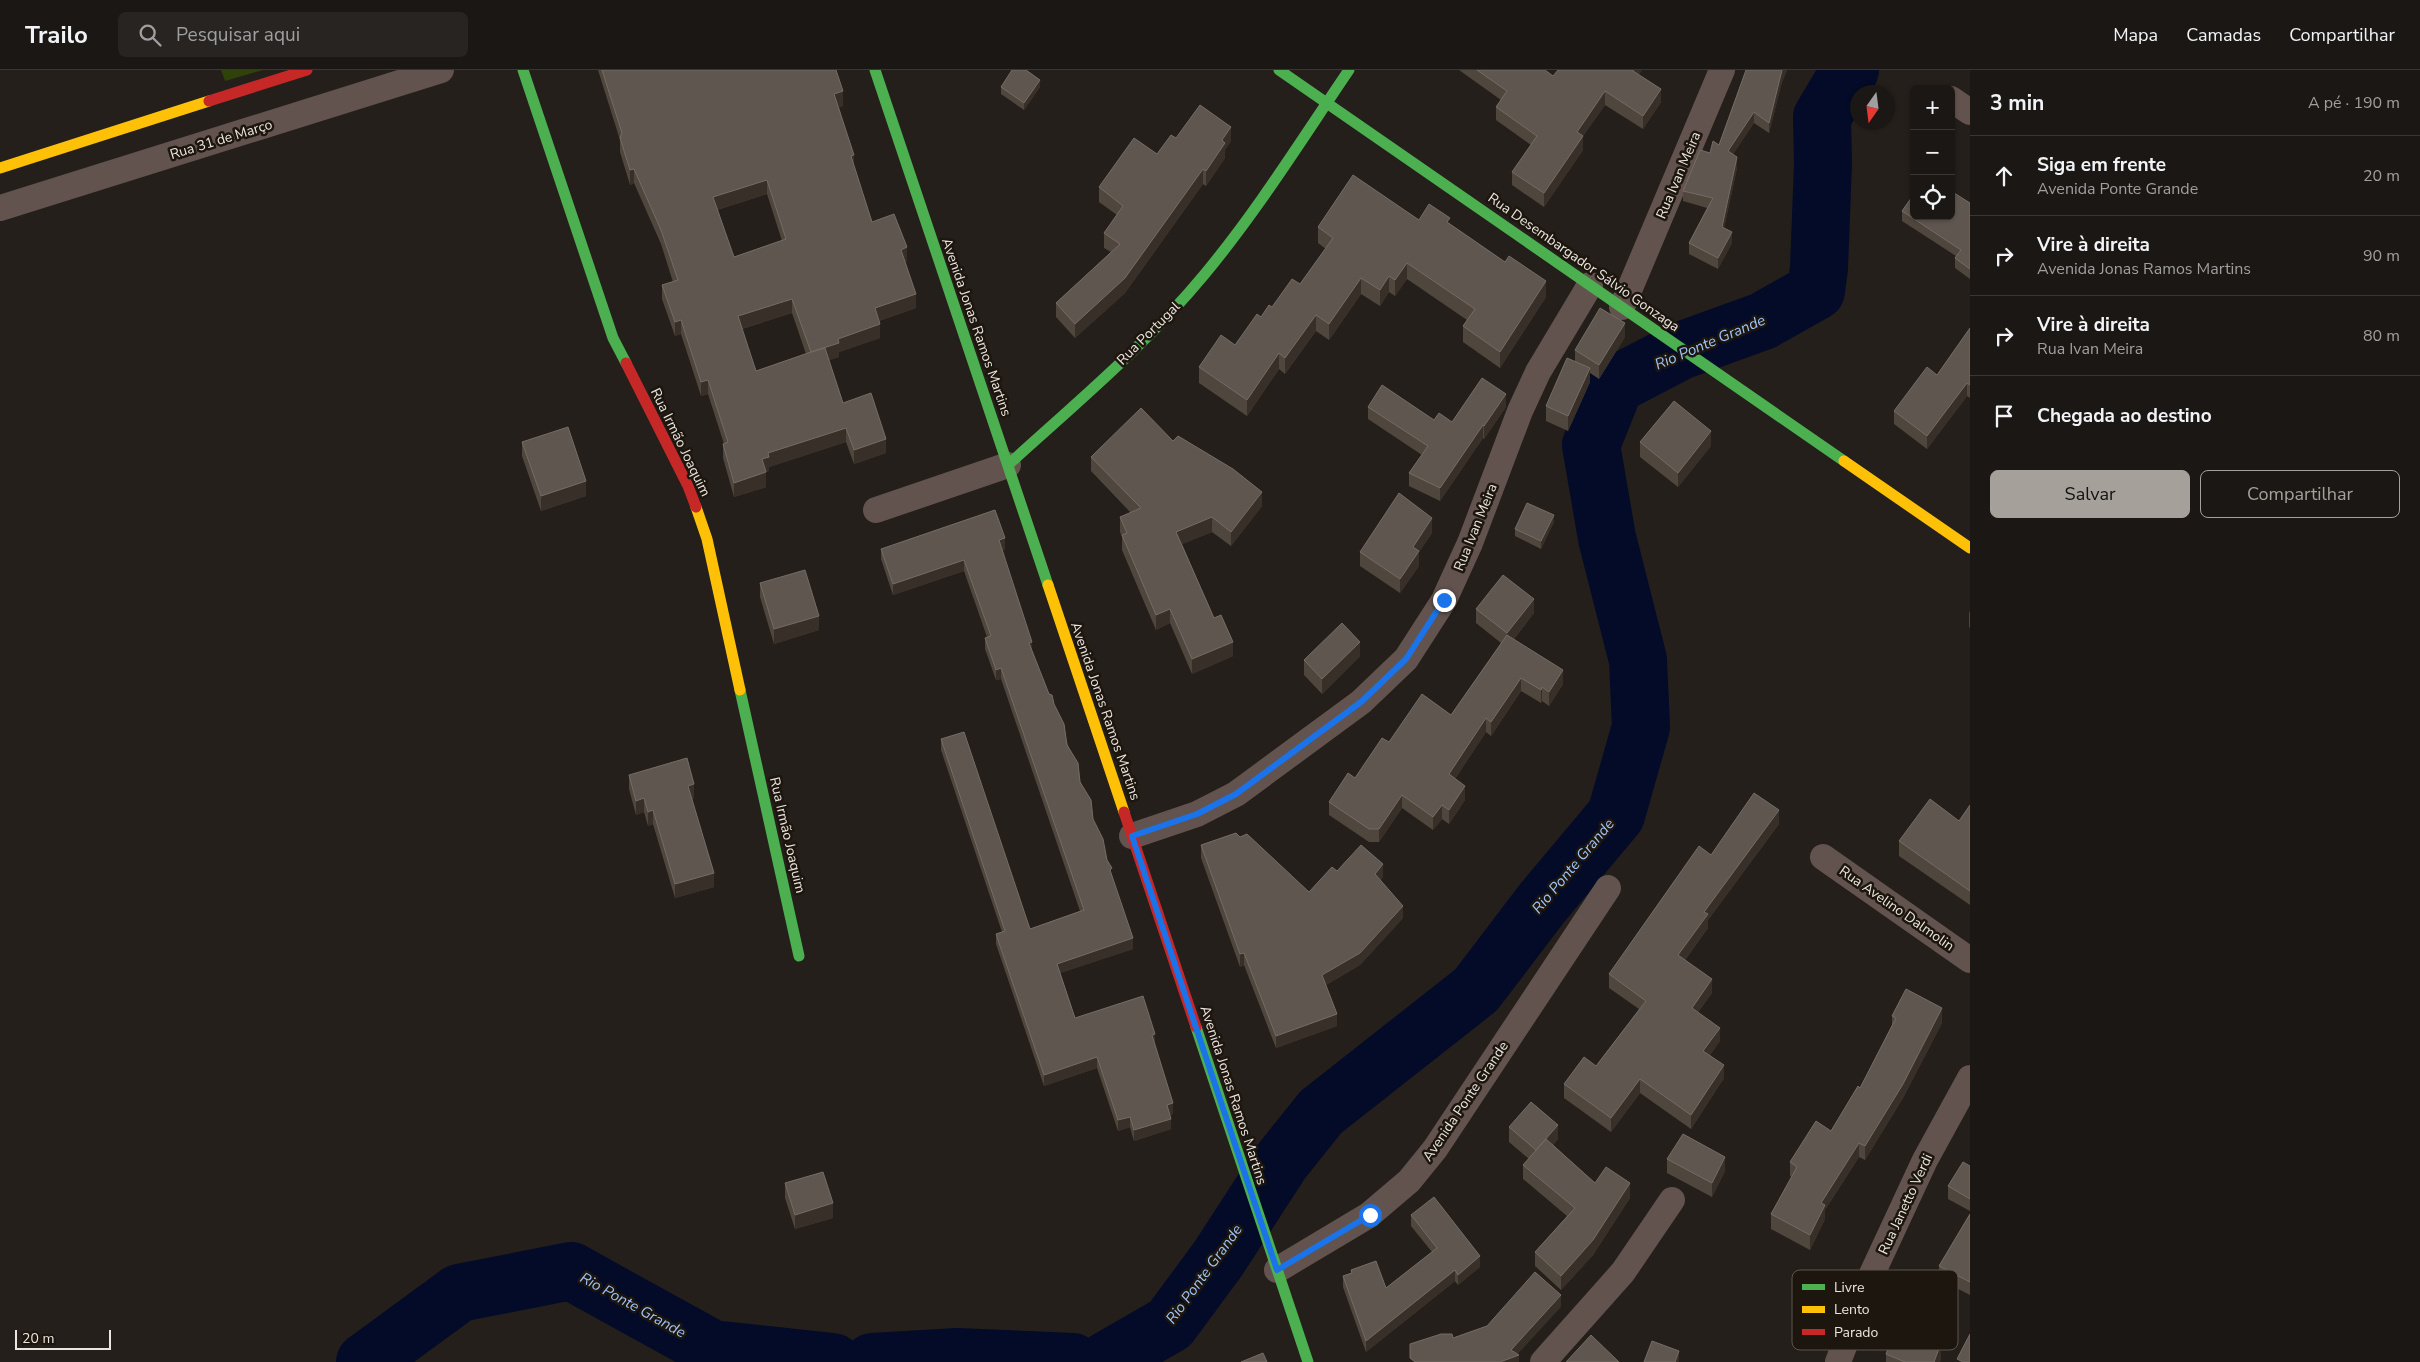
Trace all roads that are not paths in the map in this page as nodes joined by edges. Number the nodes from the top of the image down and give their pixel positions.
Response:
1 (307, 70) edge
2 (441, 70) edge
3 (523, 70) edge
4 (875, 70) edge
5 (1279, 70) edge
6 (1349, 70) edge
7 (1722, 70) edge
8 (1955, 102) edge
9 (1327, 103) junction
10 (1970, 112) edge
11 (0, 168) edge
12 (0, 208) edge
13 (1590, 284) junction
14 (1622, 307) junction
15 (1008, 466) junction
16 (876, 510) dead end
17 (1970, 548) edge
18 (1132, 836) junction
19 (1823, 857) dead end
20 (1608, 888) dead end
21 (799, 956) dead end
22 (1970, 960) edge
23 (1970, 1078) edge
24 (1672, 1200) dead end
25 (1277, 1270) junction
26 (1874, 1270) edge
27 (1843, 1350) edge
28 (1308, 1362) edge
29 (1543, 1362) edge
30 (1838, 1362) edge

1 - 11 street
2 - 12 street, Rua 31 de Março
3 - 21 street, Rua Irmão Joaquim
4 - 15 street, Avenida Jonas Ramos Martins
5 - 9 street, Rua Desembargador Sálvio Gonzaga
6 - 9 street, Rua Portugal
7 - 14 street, Rua Ivan Meira
8 - 10 street
9 - 13 street, Rua Desembargador Sálvio Gonzaga
9 - 15 street, Rua Portugal
13 - 14 street, Rua Desembargador Sálvio Gonzaga
13 - 18 street, Rua Ivan Meira
14 - 17 street, Rua Desembargador Sálvio Gonzaga
15 - 16 street, Rua Portugal
15 - 18 street, Avenida Jonas Ramos Martins
18 - 25 street, Avenida Jonas Ramos Martins
19 - 22 street, Rua Avelino Dalmolin
20 - 25 street, Avenida Ponte Grande
23 - 26 street, Rua Janetto Verdi
24 - 29 street
25 - 28 street, Avenida Jonas Ramos Martins
27 - 30 street, Rua Janetto Verdi

